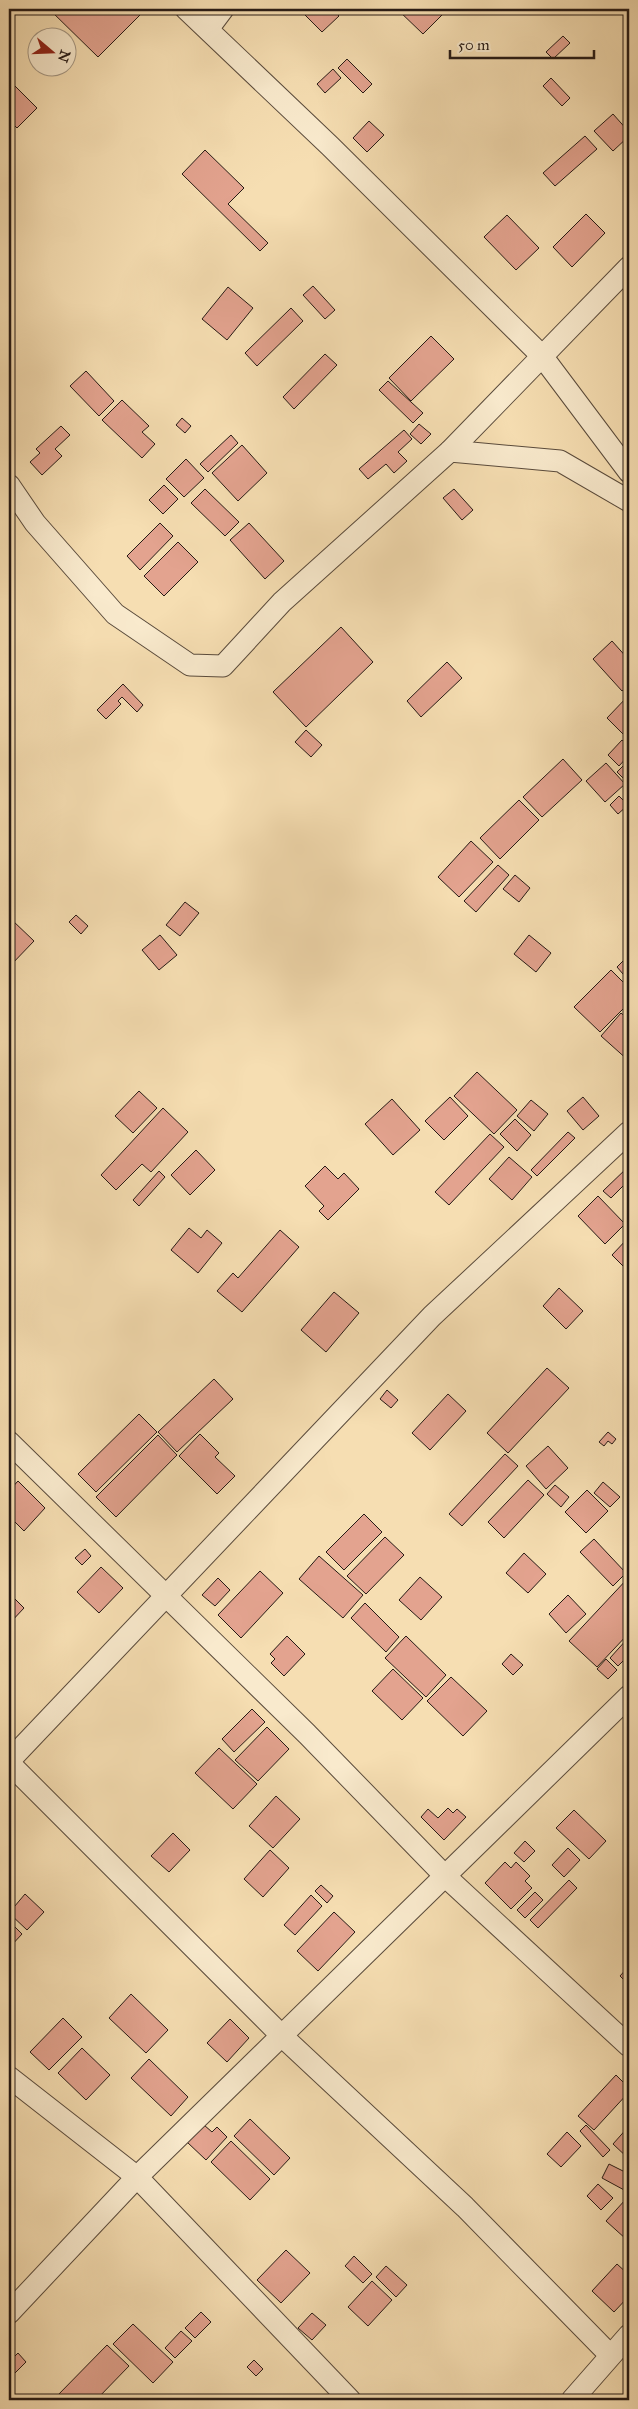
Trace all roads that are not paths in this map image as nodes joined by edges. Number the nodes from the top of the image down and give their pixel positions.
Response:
1 (186, 9) edge
2 (223, 9) edge
3 (208, 29) junction
4 (629, 267) edge
5 (542, 356) junction
6 (450, 450) junction
7 (629, 472) edge
8 (9, 485) edge
9 (629, 501) edge
10 (629, 1132) edge
11 (9, 1442) edge
12 (164, 1597) junction
13 (629, 1696) edge
14 (9, 1762) edge
15 (445, 1876) junction
16 (282, 2036) junction
17 (629, 2046) edge
18 (9, 2077) edge
19 (137, 2177) junction
20 (9, 2312) edge
21 (629, 2335) edge
22 (610, 2355) junction
23 (350, 2400) edge
24 (572, 2400) edge

1 - 3 street
2 - 3 street
3 - 5 street
4 - 5 street
5 - 6 street
5 - 7 street
6 - 8 street
6 - 9 street
10 - 12 street
11 - 12 street
12 - 14 street
12 - 15 street
13 - 15 street
14 - 16 street
15 - 16 street
15 - 17 street
16 - 19 street
16 - 22 street
18 - 19 street
19 - 20 street
19 - 23 street
21 - 22 street
22 - 24 street

